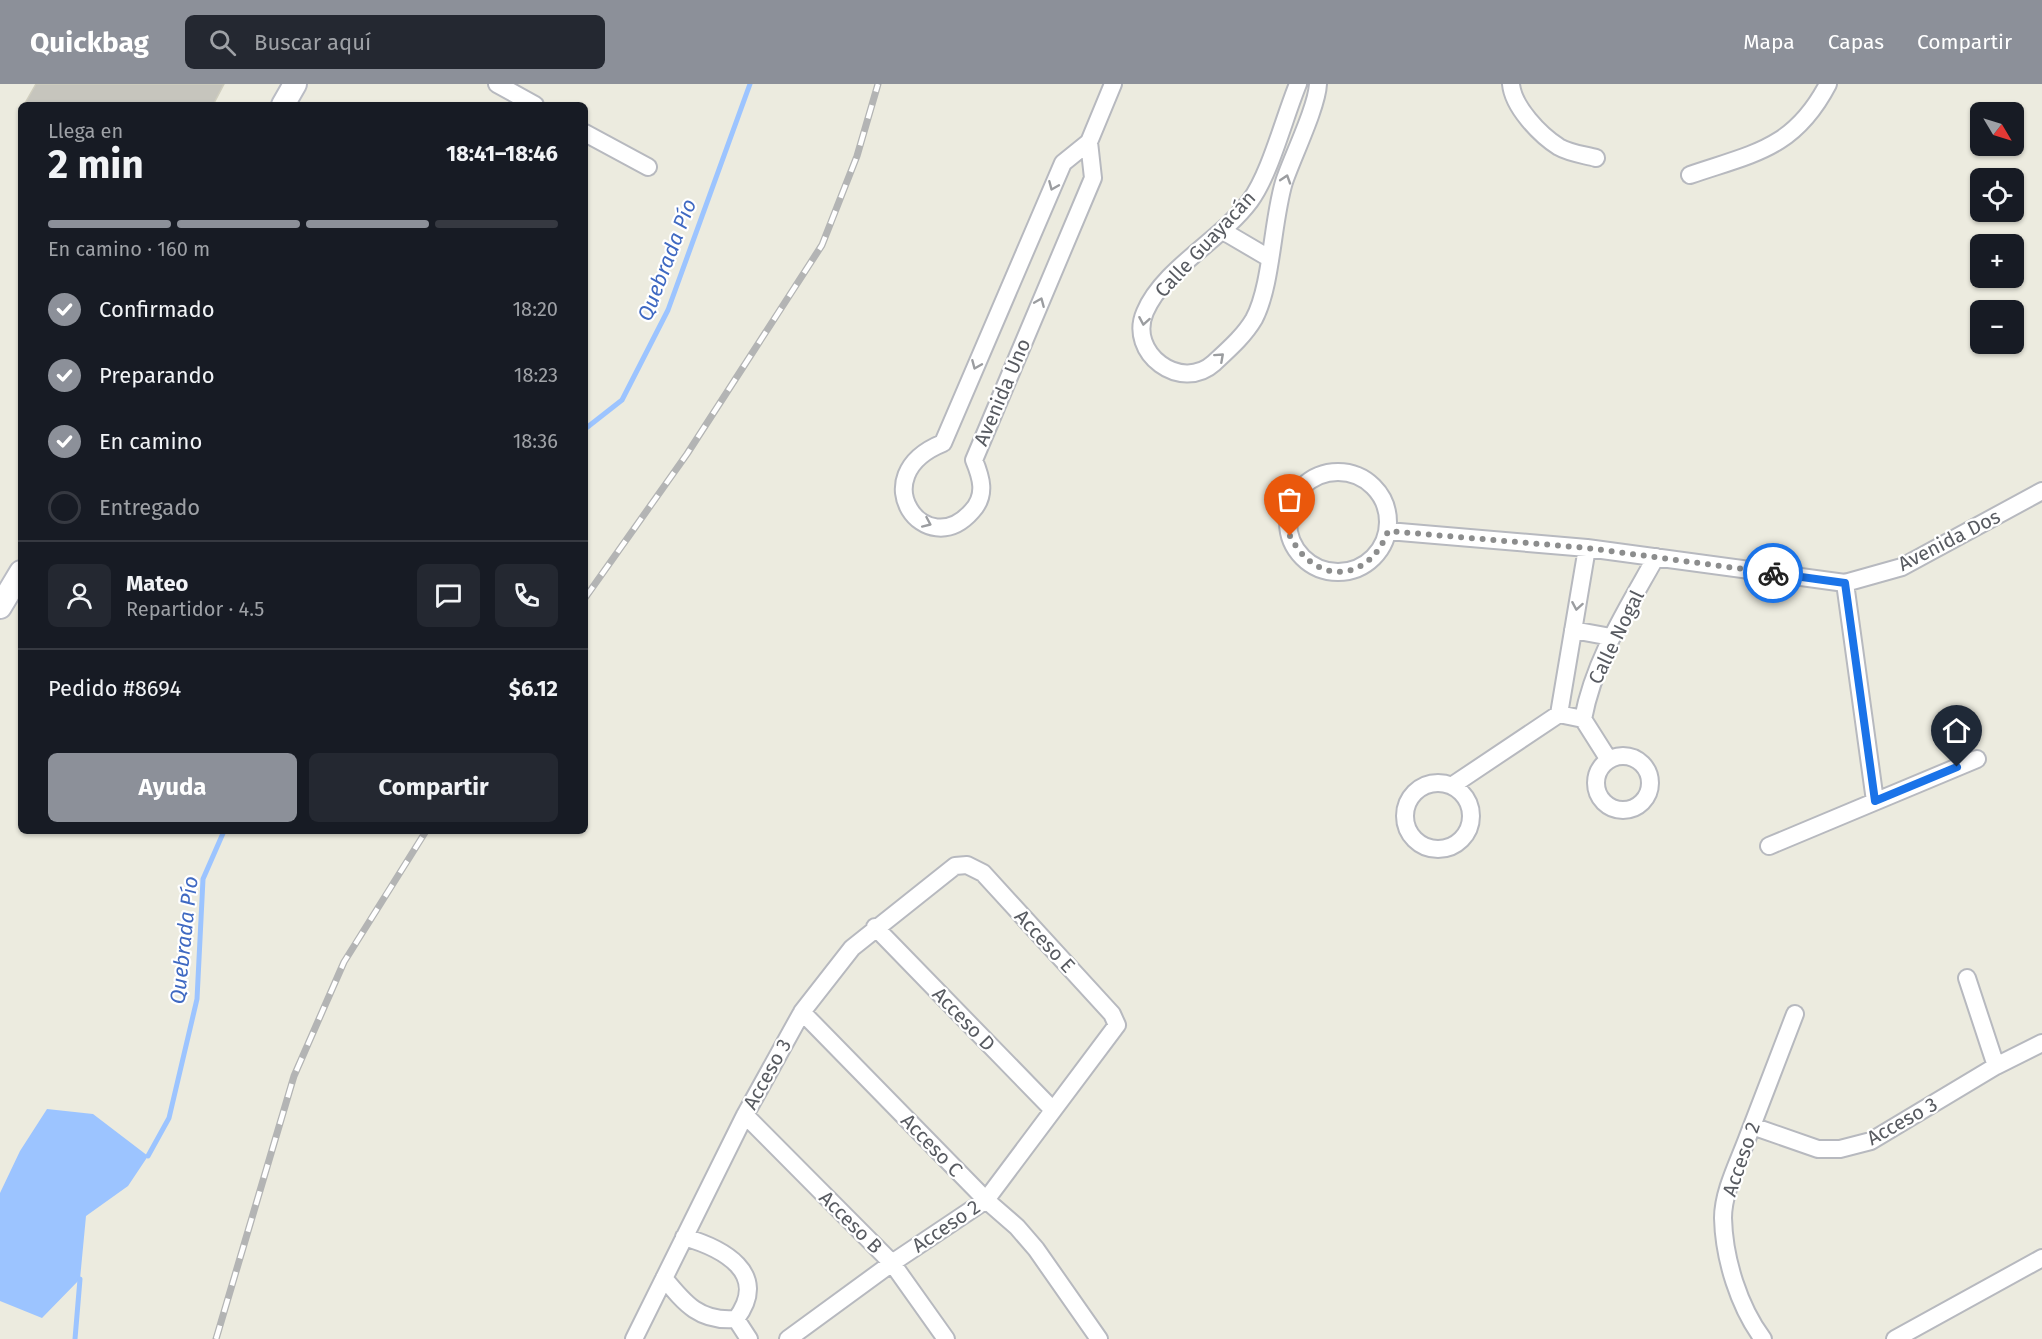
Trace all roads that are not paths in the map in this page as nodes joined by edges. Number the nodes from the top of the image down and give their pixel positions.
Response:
1 (295, 84) edge
2 (497, 84) edge
3 (1113, 84) edge
4 (1298, 84) edge
5 (1318, 84) edge
6 (1511, 84) edge
7 (1828, 84) edge
8 (285, 102) edge
9 (530, 102) edge
10 (1282, 123) junction
11 (1302, 133) junction
12 (588, 135) edge
13 (1089, 142) junction
14 (1596, 158) dead end
15 (648, 167) dead end
16 (1690, 176) dead end
17 (1223, 231) junction
18 (1269, 258) junction
19 (2042, 491) edge
20 (1388, 531) junction
21 (1587, 548) junction
22 (1656, 557) junction
23 (18, 577) edge
24 (1845, 583) junction
25 (0, 607) edge
26 (1573, 630) junction
27 (1611, 638) junction
28 (1558, 714) junction
29 (1583, 719) junction
30 (1977, 759) dead end
31 (1609, 760) dead end
32 (1453, 785) junction
33 (1875, 801) junction
34 (1769, 846) dead end
35 (967, 865) joint
36 (875, 927) junction
37 (1967, 978) dead end
38 (802, 1012) junction
39 (1795, 1014) dead end
40 (1117, 1025) joint
41 (2042, 1043) edge
42 (1996, 1066) junction
43 (1053, 1110) junction
44 (745, 1114) junction
45 (1752, 1126) junction
46 (986, 1200) junction
47 (684, 1237) junction
48 (2042, 1258) edge
49 (892, 1263) junction
50 (664, 1278) junction
51 (736, 1319) junction
52 (634, 1339) edge
53 (749, 1339) edge
54 (788, 1339) edge
55 (946, 1339) edge
56 (1099, 1339) edge
57 (1763, 1339) edge
58 (1895, 1339) edge

1 - 8 main road
2 - 9 street
3 - 13 street, Avenida Uno
4 - 10 street, Calle Guayacán
5 - 11 street, Calle Guayacán
6 - 14 street
7 - 16 street
10 - 11 street
10 - 17 street, Calle Guayacán
18 -> 11 street, Calle Guayacán
12 - 15 street
13 -> 13 street, Avenida Uno
17 - 18 street
17 -> 18 street, Calle Guayacán
19 - 24 street, Avenida Dos
20 - 20 street
20 - 21 street, Avenida Dos
21 - 22 street, Avenida Dos
21 -> 26 street, Calle Nogal
22 - 24 street, Avenida Dos
22 - 27 street, Calle Nogal
23 - 25 main road
24 - 33 street
26 - 27 street
26 - 28 street, Calle Nogal
27 - 29 street, Calle Nogal
28 - 29 street
28 - 32 street
29 - 31 street
30 - 33 street
32 - 32 street
33 - 34 street
35 - 36 street, Acceso 3
35 - 40 street, Acceso E
36 - 38 street, Acceso 3
36 - 43 street, Acceso D
37 - 42 street
38 - 44 street, Acceso 3
38 - 46 street, Acceso C
39 - 45 street, Acceso 2
40 - 43 street, Acceso 2
41 - 42 street, Acceso 3
42 - 45 street, Acceso 3
43 - 46 street, Acceso 2
44 - 47 street, Acceso 3
44 - 49 street, Acceso B
45 - 57 street, Acceso 2
46 - 49 street, Acceso 2
46 - 56 street, Acceso C
47 - 50 street, Acceso 3
47 - 51 street
48 - 58 street
49 - 54 street, Acceso 2
49 - 55 street, Acceso B
50 - 51 street
50 - 52 street, Acceso 3
51 - 53 street

